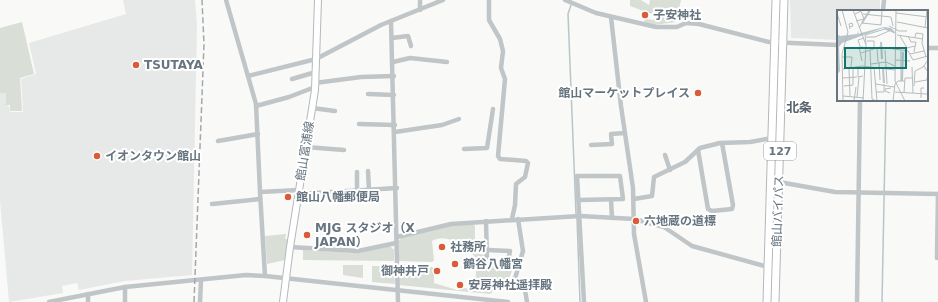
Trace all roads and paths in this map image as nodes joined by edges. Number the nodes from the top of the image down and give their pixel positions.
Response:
1 (226, 0) edge
2 (318, 0) edge
3 (420, 0) edge
4 (443, 0) edge
5 (489, 0) edge
6 (776, 0) edge
7 (784, 0) edge
8 (884, 0) edge
9 (570, 2) edge
10 (420, 10) junction
11 (883, 10) edge
12 (611, 17) junction
13 (392, 21) junction
14 (392, 38) junction
15 (775, 43) junction
16 (783, 43) junction
17 (837, 45) edge
18 (411, 46) dead end
19 (316, 59) junction
20 (393, 62) junction
21 (447, 62) dead end
22 (316, 72) junction
23 (248, 76) junction
24 (394, 76) junction
25 (292, 79) dead end
26 (315, 85) junction
27 (368, 94) dead end
28 (394, 96) junction
29 (860, 101) edge
30 (256, 106) junction
31 (312, 108) junction
32 (493, 109) dead end
33 (335, 111) dead end
34 (459, 119) dead end
35 (359, 124) dead end
36 (395, 125) junction
37 (395, 132) junction
38 (625, 133) junction
39 (258, 134) junction
40 (772, 138) junction
41 (218, 141) dead end
42 (722, 143) junction
43 (590, 146) dead end
44 (306, 147) junction
45 (464, 149) dead end
46 (344, 150) dead end
47 (698, 150) junction
48 (665, 155) dead end
49 (670, 170) junction
50 (368, 171) dead end
51 (357, 172) dead end
52 (779, 182) junction
53 (397, 188) junction
54 (369, 190) junction
55 (357, 191) junction
56 (260, 192) junction
57 (299, 192) junction
58 (859, 192) junction
59 (938, 194) edge
60 (260, 199) junction
61 (634, 199) junction
62 (579, 200) junction
63 (611, 200) junction
64 (212, 204) dead end
65 (578, 216) junction
66 (612, 218) junction
67 (512, 219) junction
68 (518, 219) junction
69 (634, 219) junction
70 (486, 221) junction
71 (397, 237) junction
72 (396, 243) junction
73 (290, 247) junction
74 (488, 250) junction
75 (510, 256) dead end
76 (937, 258) edge
77 (488, 261) dead end
78 (768, 267) junction
79 (265, 276) junction
80 (285, 278) junction
81 (201, 280) junction
82 (125, 287) junction
83 (398, 289) junction
84 (88, 294) junction
85 (453, 296) junction
86 (65, 301) edge
87 (49, 302) edge
88 (88, 302) edge
89 (125, 302) edge
90 (200, 302) edge
91 (283, 302) edge
92 (398, 302) edge
93 (454, 302) edge
94 (508, 302) edge
95 (528, 302) edge
96 (584, 302) edge
97 (646, 302) edge
98 (767, 302) edge
99 (775, 302) edge
100 (857, 302) edge

1 - 23 street
2 - 19 main road, 館山富浦線
3 - 10 street
4 - 10 street
5 - 67 street
6 - 15 highway, 館山バイパス / 127
7 - 16 highway, 館山バイパス / 127
8 - 11 street
9 - 12 street
10 - 13 street
12 - 15 street
12 - 38 street
13 - 14 street
13 - 19 street
14 - 18 street
14 - 20 street
15 - 16 street
15 - 40 highway, 館山バイパス / 127
16 - 17 street
16 - 52 highway, 館山バイパス / 127
19 - 22 main road, 館山富浦線
19 - 23 street
20 - 21 street
20 - 24 street
22 - 25 street
22 - 26 main road, 館山富浦線
23 - 30 street
24 - 26 street
24 - 28 street
26 - 30 street
26 - 31 main road, 館山富浦線
27 - 28 street
28 - 36 street
29 - 58 street
30 - 39 street
31 - 33 street
31 - 44 main road, 館山富浦線
32 - 45 street
34 - 37 street
35 - 36 street
36 - 37 street
37 - 53 street
38 - 43 street
38 - 61 street
39 - 41 street
39 - 56 street
40 - 42 street
40 - 78 highway, 館山バイパス / 127
42 - 47 street
42 - 47 street
44 - 46 street
44 - 57 main road, 館山富浦線
47 - 49 street
48 - 49 street
49 - 61 street
50 - 54 street
51 - 55 street
52 - 58 street
52 - 99 highway, 館山バイパス / 127
53 - 54 street
53 - 71 street
54 - 55 street
55 - 57 street
56 - 57 street
56 - 60 street
57 - 73 main road, 館山富浦線
58 - 59 street
58 - 100 street
59 - 76 street
60 - 64 street
60 - 79 street
61 - 69 street
62 - 63 street
62 - 63 street
62 - 65 street
63 - 66 street
65 - 66 street
65 - 68 street
65 - 96 street
66 - 69 street
67 - 68 street
67 - 70 street
68 - 95 street
69 - 78 street
69 - 97 street
70 - 71 street
70 - 74 street
71 - 72 street
72 - 73 street
72 - 83 street
73 - 80 main road, 館山富浦線
74 - 75 street
74 - 77 street
78 - 98 highway, 館山バイパス / 127
79 - 80 street
79 - 81 street
80 - 83 street
80 - 91 main road, 館山富浦線
81 - 82 street
81 - 90 street
82 - 84 street
82 - 89 street
83 - 85 street
83 - 92 street
84 - 86 street
84 - 88 street
85 - 93 street
85 - 94 street
86 - 87 street

